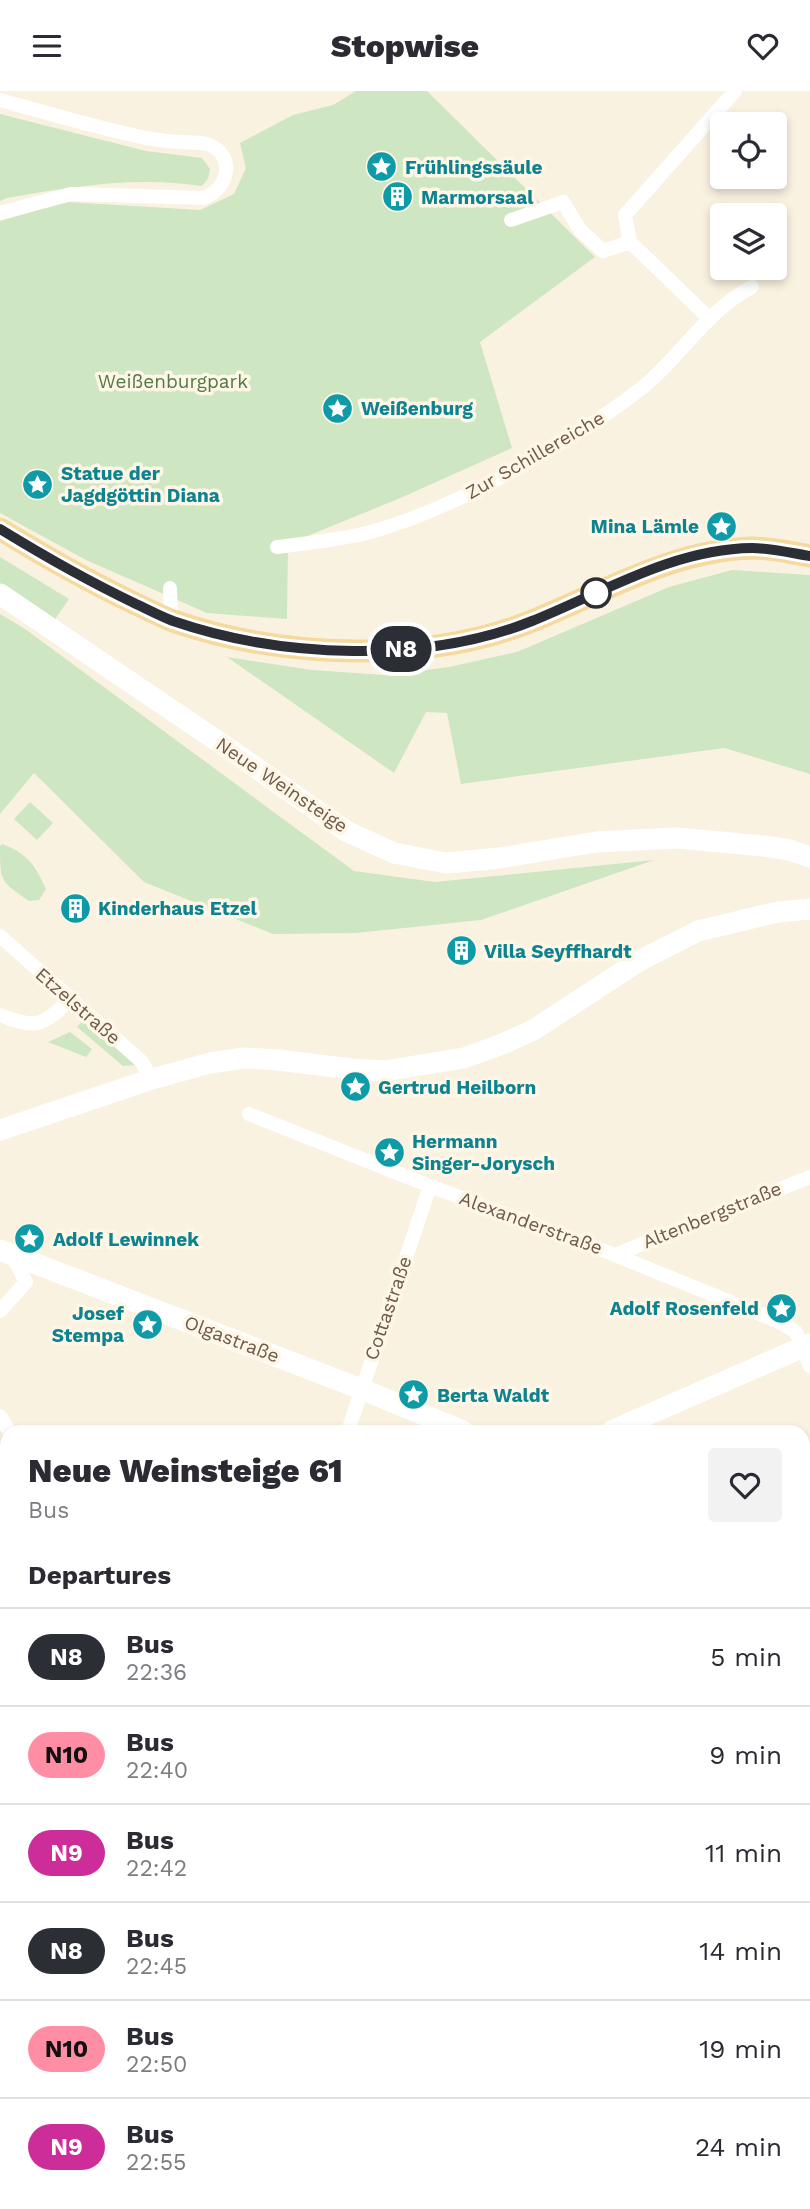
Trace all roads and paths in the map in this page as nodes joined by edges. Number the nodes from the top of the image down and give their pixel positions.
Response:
1 (735, 91) edge
2 (0, 100) edge
3 (0, 213) edge
4 (512, 220) dead end
5 (629, 242) junction
6 (752, 287) dead end
7 (710, 319) junction
8 (0, 529) edge
9 (277, 547) dead end
10 (810, 556) edge
11 (170, 588) dead end
12 (0, 594) edge
13 (171, 620) junction
14 (810, 857) edge
15 (810, 909) edge
16 (0, 936) edge
17 (70, 998) junction
18 (0, 1015) edge
19 (152, 1079) junction
20 (249, 1114) dead end
21 (0, 1130) edge
22 (810, 1177) edge
23 (430, 1186) junction
24 (6, 1252) edge
25 (615, 1255) junction
26 (0, 1311) edge
27 (807, 1352) edge
28 (361, 1389) junction
29 (350, 1425) edge
30 (448, 1425) edge
31 (626, 1425) edge

1 - 5 street
2 - 3 street
4 - 5 street
5 - 7 street
6 - 7 street, Zur Schillereiche
7 - 9 street, Zur Schillereiche
8 - 13 main road
10 - 13 main road
11 - 13 street
12 - 14 street, Neue Weinsteige
15 - 19 street
16 - 17 street, Etzelstraße
17 - 18 street
17 - 19 street, Etzelstraße
19 - 21 street
20 - 23 street, Alexanderstraße
22 - 25 street, Altenbergstraße
23 - 25 street, Alexanderstraße
23 - 28 street, Cottastraße
24 - 26 street
24 - 28 street, Olgastraße
25 - 27 street, Alexanderstraße
27 - 31 street
28 - 29 street, Cottastraße
28 - 30 street, Olgastraße

